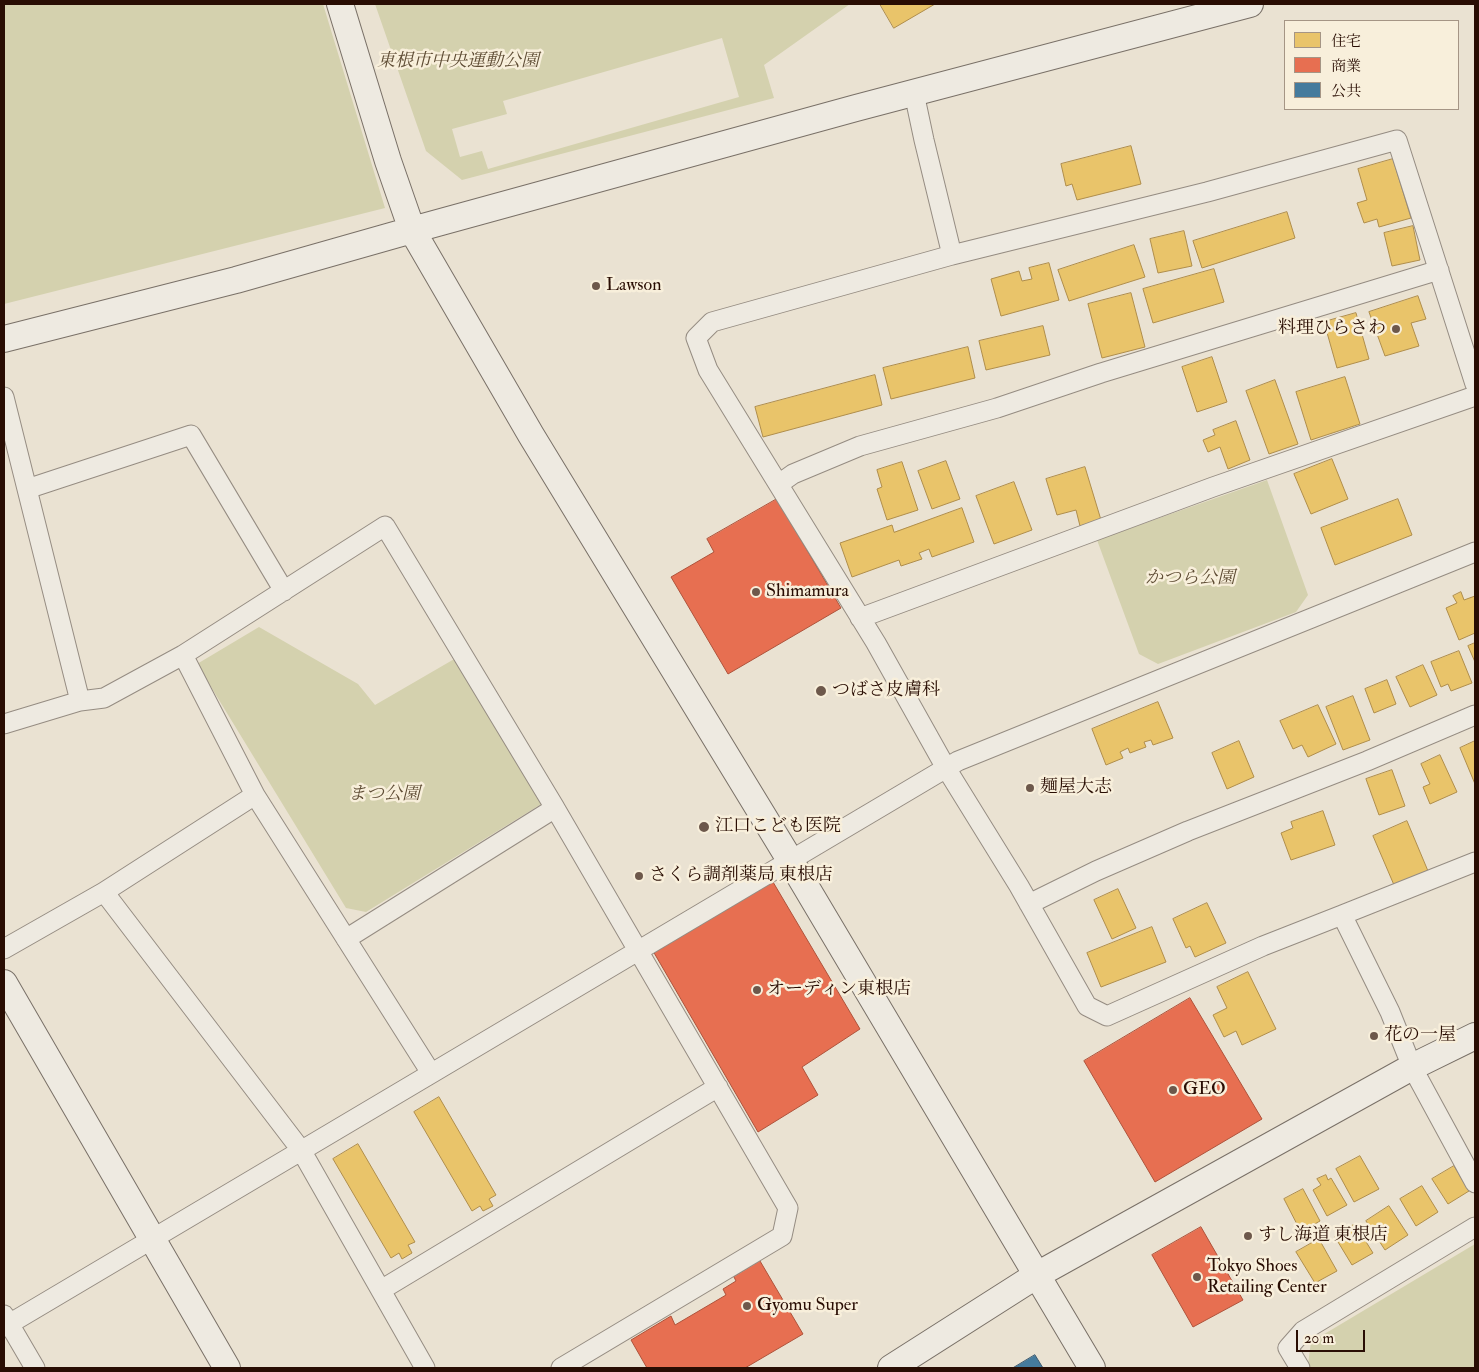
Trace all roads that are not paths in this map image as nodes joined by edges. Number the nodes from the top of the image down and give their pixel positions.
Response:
1 (340, 4) edge
2 (1250, 4) edge
3 (914, 93) junction
4 (412, 230) junction
5 (952, 255) junction
6 (1439, 270) junction
7 (4, 339) edge
8 (1475, 384) edge
9 (1475, 396) edge
10 (4, 397) edge
11 (779, 484) junction
12 (27, 490) junction
13 (1475, 552) edge
14 (284, 591) junction
15 (860, 618) junction
16 (183, 655) junction
17 (80, 701) junction
18 (1475, 714) edge
19 (4, 724) edge
20 (946, 768) junction
21 (255, 795) junction
22 (555, 808) junction
23 (790, 860) junction
24 (1475, 862) edge
25 (104, 892) junction
26 (1029, 904) junction
27 (1342, 915) junction
28 (346, 939) junction
29 (4, 949) edge
30 (638, 951) junction
31 (4, 982) edge
32 (1475, 1036) edge
33 (1412, 1067) junction
34 (431, 1073) junction
35 (718, 1087) junction
36 (301, 1150) junction
37 (1475, 1182) edge
38 (1475, 1227) edge
39 (152, 1239) junction
40 (1037, 1275) junction
41 (381, 1290) junction
42 (5, 1322) edge
43 (35, 1368) edge
44 (227, 1368) edge
45 (425, 1368) edge
46 (560, 1368) edge
47 (891, 1368) edge
48 (1092, 1368) edge
49 (1300, 1368) edge

1 - 4 street
2 - 3 street
3 - 4 street
3 - 5 street
4 - 7 street
4 - 23 street
5 - 6 street
5 - 11 street
6 - 8 street
6 - 11 street
9 - 15 street
10 - 12 street
11 - 15 street
12 - 14 street
12 - 17 street
13 - 20 street
14 - 16 street
14 - 22 street
15 - 20 street
16 - 17 street
16 - 21 street
17 - 19 street
18 - 26 street
20 - 23 street
20 - 26 street
21 - 25 street
21 - 28 street
22 - 28 street
22 - 30 street
23 - 30 street
23 - 40 street
24 - 27 street
25 - 29 street
25 - 36 street
26 - 27 street
27 - 33 street
28 - 34 street
30 - 34 street
30 - 35 street
31 - 39 street
32 - 33 street
33 - 37 street
33 - 40 street
34 - 36 street
35 - 41 street
35 - 46 street
36 - 39 street
36 - 41 street
38 - 49 street
39 - 42 street
39 - 44 street
40 - 47 street
40 - 48 street
41 - 45 street
42 - 43 street

